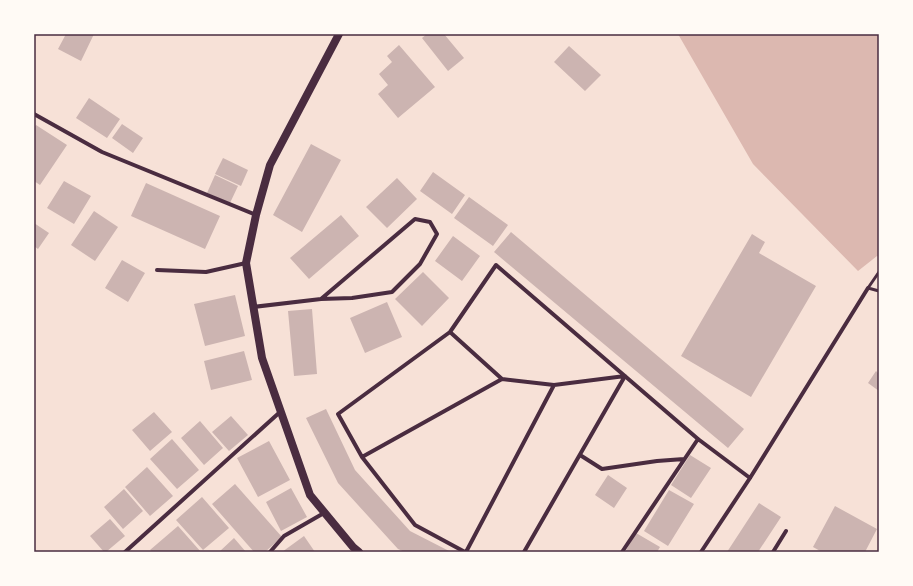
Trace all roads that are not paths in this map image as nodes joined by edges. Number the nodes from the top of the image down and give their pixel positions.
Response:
1 (339, 34) edge
2 (34, 114) edge
3 (256, 215) junction
4 (246, 263) junction
5 (157, 270) dead end
6 (879, 272) edge
7 (868, 288) junction
8 (879, 292) edge
9 (321, 299) junction
10 (253, 307) junction
11 (450, 332) junction
12 (625, 376) junction
13 (502, 379) junction
14 (554, 385) junction
15 (280, 412) junction
16 (698, 439) junction
17 (580, 454) junction
18 (362, 457) junction
19 (684, 459) junction
20 (750, 478) junction
21 (324, 512) junction
22 (786, 531) dead end
23 (125, 552) edge
24 (270, 552) edge
25 (360, 552) edge
26 (465, 552) edge
27 (524, 552) edge
28 (622, 552) edge
29 (701, 552) edge
30 (773, 552) edge

1 - 3 main road
2 - 3 street
3 - 4 main road
4 - 5 street
4 - 10 main road
6 - 7 lane
7 - 8 lane
7 - 20 street
9 - 9 street
9 - 10 street
10 - 15 main road
11 - 12 street
11 - 13 street
11 - 18 street
12 - 14 street
12 - 16 street
12 - 17 street
13 - 14 street
13 - 18 street
14 - 26 street
15 - 21 main road
15 - 23 street
16 - 19 street
16 - 20 street
17 - 19 street
17 - 27 street
18 - 26 street
19 - 28 street
20 - 29 street
21 - 24 street
21 - 25 main road
22 - 30 street

